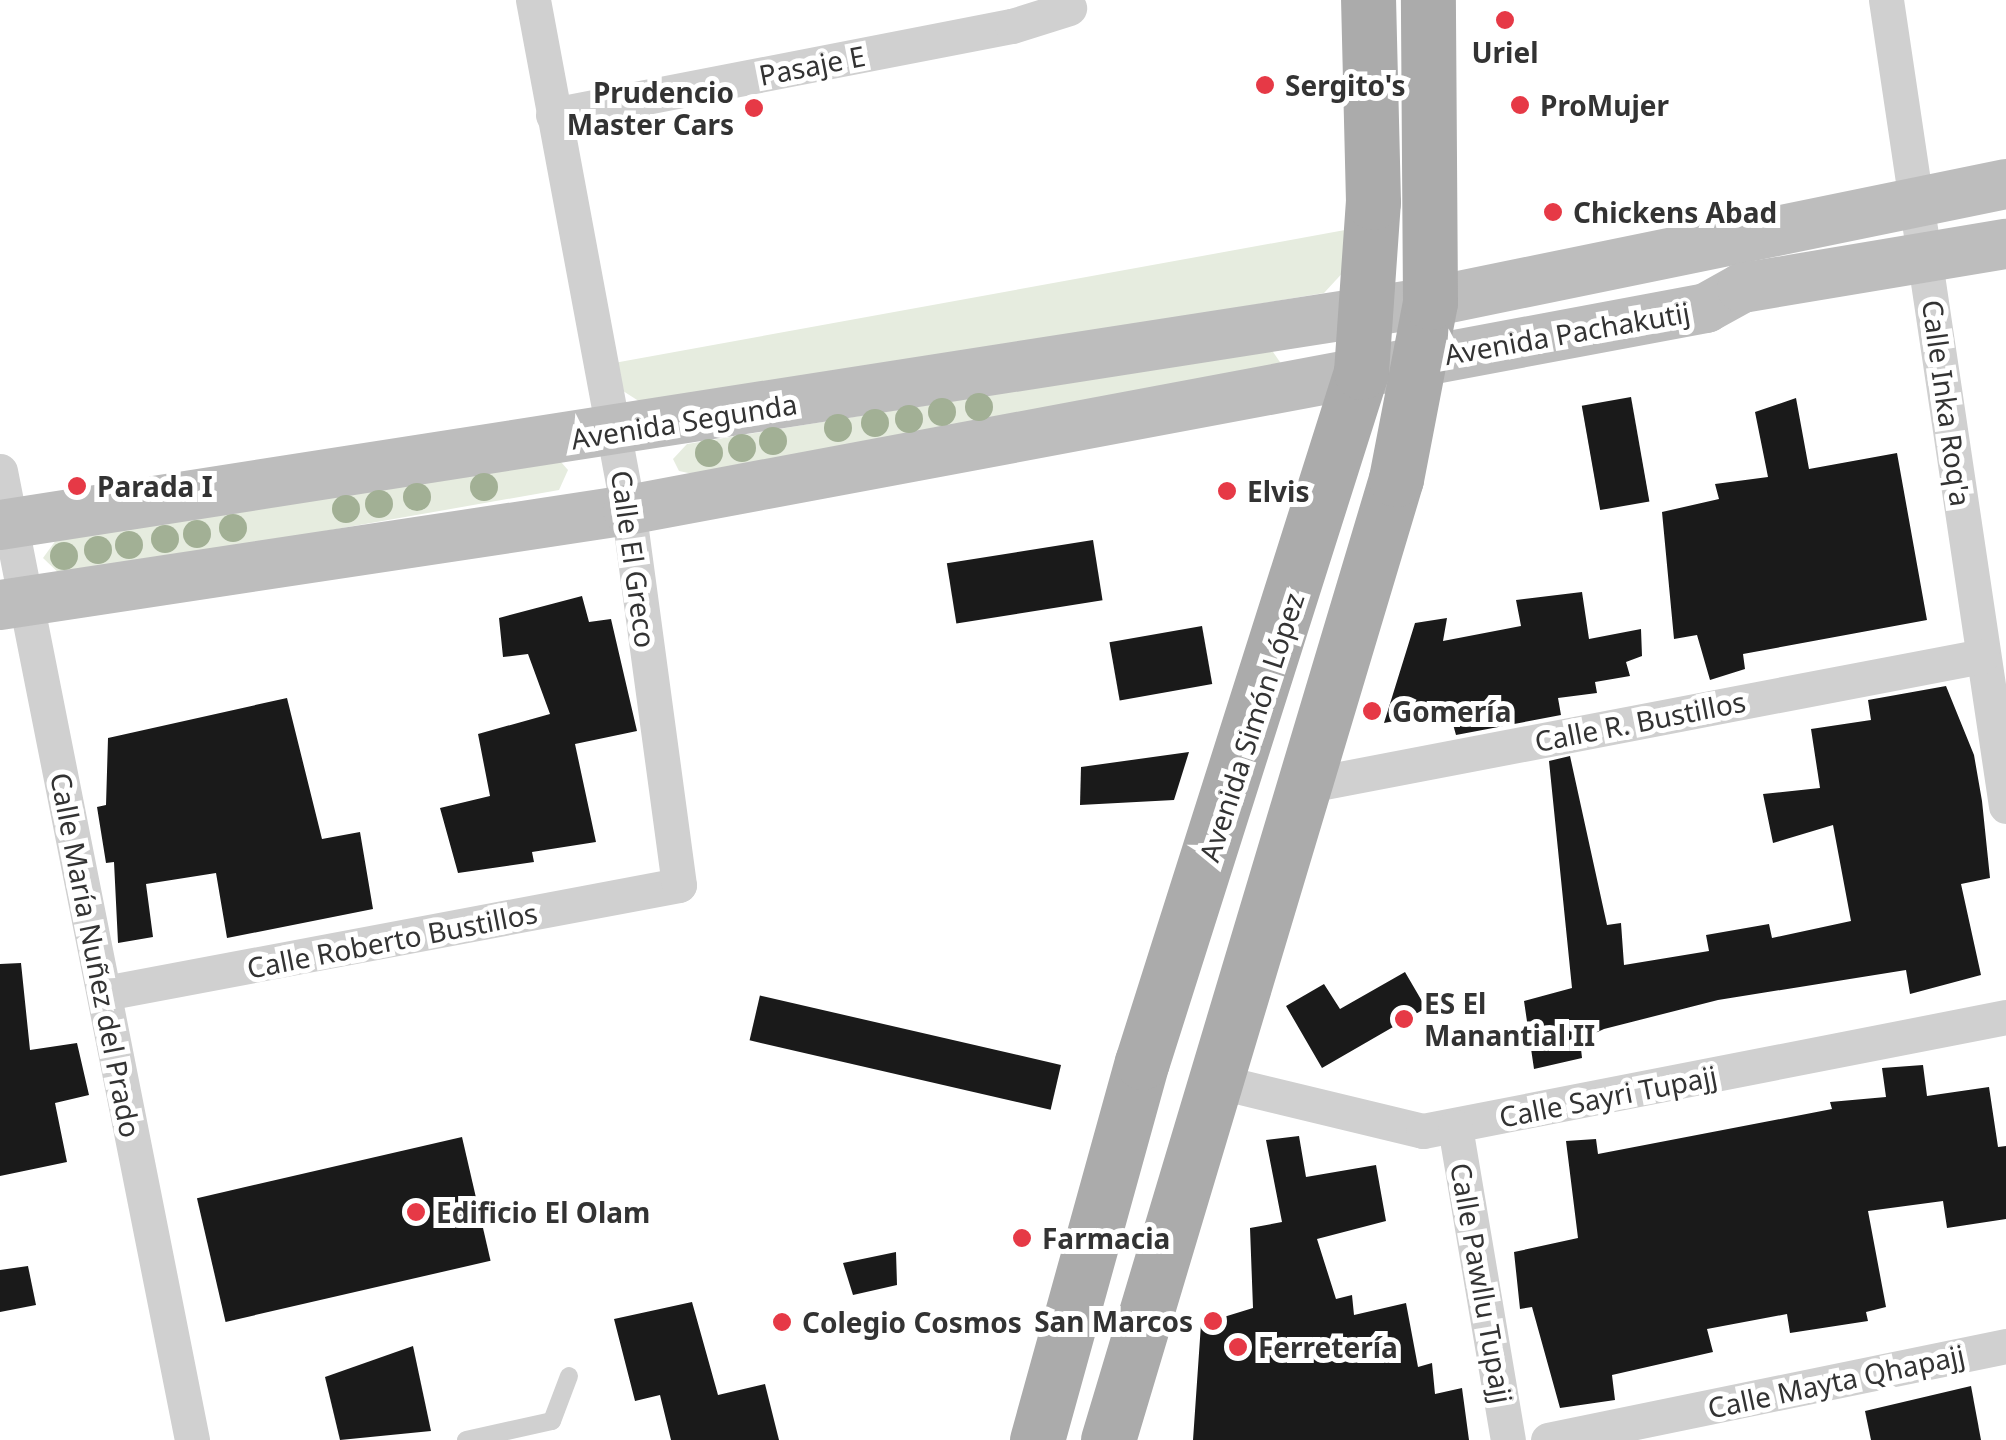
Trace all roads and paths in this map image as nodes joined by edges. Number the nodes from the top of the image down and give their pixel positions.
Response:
1 (533, 0) edge
2 (1368, 0) edge
3 (1428, 0) edge
4 (1886, 0) edge
5 (1069, 8) dead end
6 (553, 116) junction
7 (2006, 184) edge
8 (1920, 201) junction
9 (2006, 244) edge
10 (1927, 258) junction
11 (1430, 302) junction
12 (1367, 312) junction
13 (1422, 360) junction
14 (1361, 372) junction
15 (615, 433) junction
16 (0, 471) edge
17 (628, 510) junction
18 (6, 524) edge
19 (13, 603) edge
20 (1982, 656) junction
21 (1298, 787) junction
22 (2006, 806) edge
23 (680, 885) joint
24 (104, 993) junction
25 (2006, 1017) edge
26 (1212, 1080) junction
27 (1455, 1127) junction
28 (2006, 1346) edge
29 (570, 1376) dead end
30 (192, 1440) edge
31 (466, 1440) edge
32 (1038, 1440) edge
33 (1108, 1440) edge
34 (1508, 1440) edge
35 (1548, 1440) edge

1 - 6 street, Calle El Greco
2 - 12 main road, Avenida Simón López
3 - 11 main road
4 - 8 street, Calle Inka Roq'a
5 - 6 street, Pasaje E
6 - 15 street, Calle El Greco
7 - 8 main road, Avenida Pachakutij
8 - 10 street, Calle Inka Roq'a
8 - 11 main road, Avenida Pachakutij
9 - 10 main road, Avenida Pachakutij
10 - 13 main road, Avenida Pachakutij
10 - 20 street, Calle Inka Roq'a
11 - 12 main road, Avenida Pachakutij
11 - 13 main road
12 - 14 main road, Avenida Simón López
12 - 15 main road, Avenida Segunda
13 - 14 main road, Avenida Pachakutij
13 - 21 main road
14 - 17 main road
14 - 32 main road, Avenida Simón López
15 - 17 street, Calle El Greco
15 - 18 main road, Avenida Segunda
16 - 18 street, Calle María Nuñez del Prado
17 - 19 main road
17 - 23 street, Calle El Greco
18 - 19 street, Calle María Nuñez del Prado
19 - 24 street, Calle María Nuñez del Prado
20 - 21 street, Calle R. Bustillos
20 - 22 street, Calle Inka Roq'a
21 - 26 main road
23 - 24 street, Calle Roberto Bustillos
24 - 30 street, Calle María Nuñez del Prado
25 - 27 street, Calle Sayri Tupajj
26 - 27 street, Calle Sayri Tupajj
26 - 33 main road
27 - 34 street, Calle Pawllu Tupajj
28 - 35 street, Calle Mayta Qhapajj
29 - 31 lane

